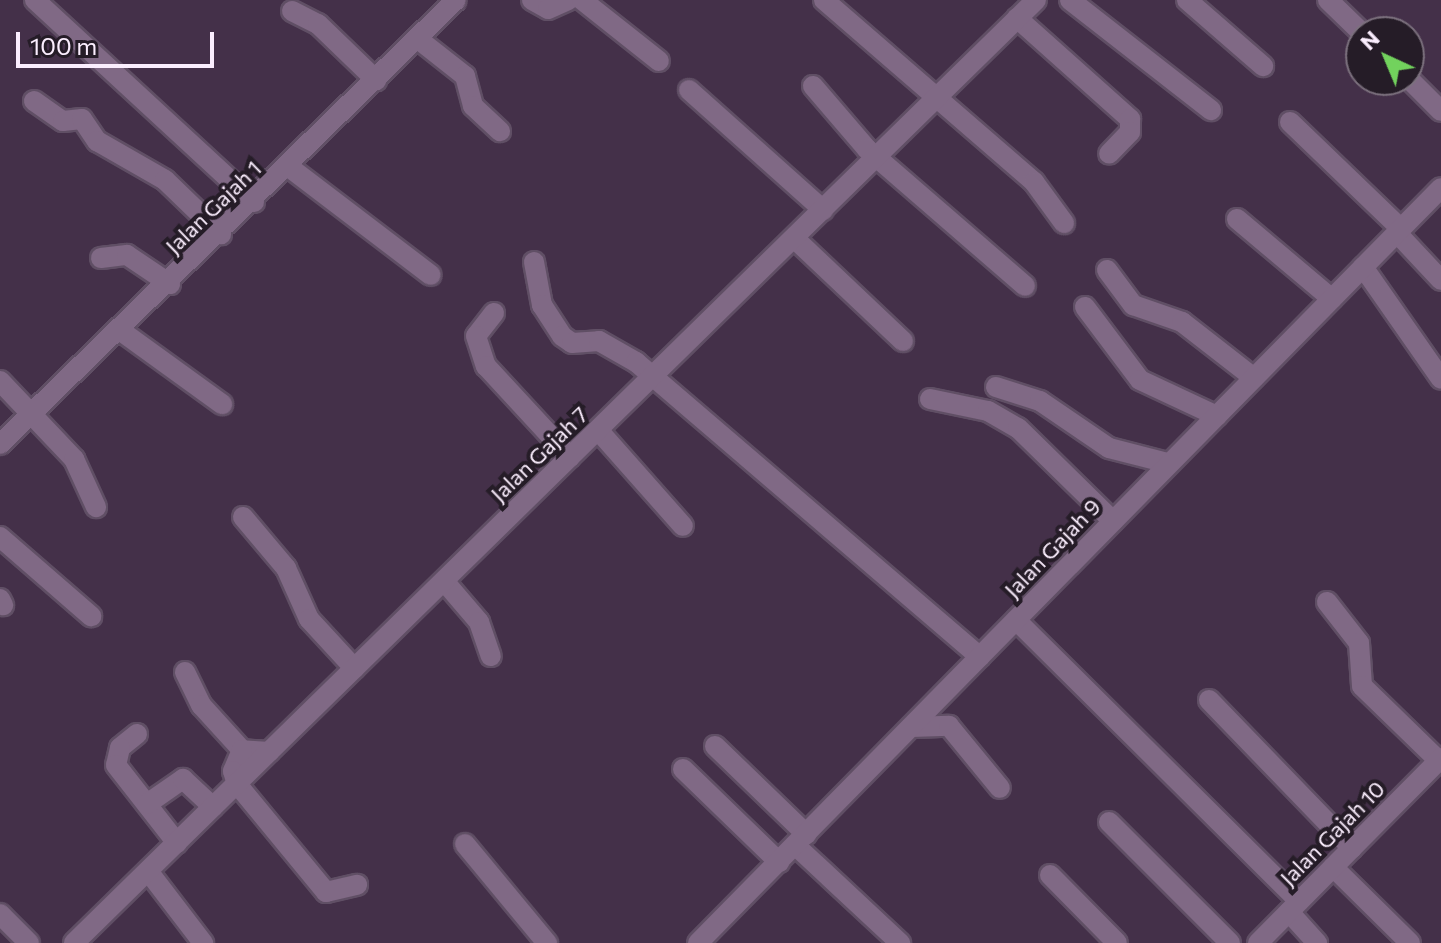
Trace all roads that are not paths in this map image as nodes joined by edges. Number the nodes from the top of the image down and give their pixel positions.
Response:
1 (35, 0) edge
2 (456, 0) edge
3 (532, 0) edge
4 (568, 0) edge
5 (582, 0) edge
6 (824, 0) edge
7 (1070, 0) edge
8 (1187, 0) edge
9 (1328, 0) edge
10 (1022, 8) edge
11 (292, 11) dead end
12 (1345, 16) edge
13 (418, 39) junction
14 (659, 61) dead end
15 (1263, 66) dead end
16 (376, 80) junction
17 (813, 86) dead end
18 (689, 90) dead end
19 (1425, 95) edge
20 (937, 97) junction
21 (34, 101) dead end
22 (1211, 110) dead end
23 (1441, 111) edge
24 (1290, 122) dead end
25 (500, 131) dead end
26 (1109, 154) dead end
27 (878, 156) junction
28 (289, 167) junction
29 (1441, 188) edge
30 (254, 202) junction
31 (823, 210) junction
32 (1237, 219) dead end
33 (1064, 223) dead end
34 (1399, 231) junction
35 (221, 234) junction
36 (794, 238) junction
37 (101, 258) dead end
38 (534, 262) dead end
39 (1363, 267) junction
40 (1107, 270) dead end
41 (431, 275) dead end
42 (1441, 280) edge
43 (170, 284) junction
44 (1025, 286) dead end
45 (1332, 299) junction
46 (1085, 307) dead end
47 (494, 313) dead end
48 (121, 331) junction
49 (903, 341) dead end
50 (651, 378) junction
51 (1254, 378) junction
52 (1441, 379) edge
53 (0, 381) edge
54 (996, 387) dead end
55 (930, 399) dead end
56 (1040, 401) junction
57 (222, 404) dead end
58 (32, 414) junction
59 (1217, 416) junction
60 (1018, 428) junction
61 (598, 430) junction
62 (0, 444) edge
63 (570, 457) junction
64 (1168, 463) junction
65 (96, 507) dead end
66 (243, 517) dead end
67 (1113, 521) junction
68 (683, 526) dead end
69 (0, 537) edge
70 (444, 581) junction
71 (1327, 602) dead end
72 (91, 616) dead end
73 (1016, 620) junction
74 (491, 656) dead end
75 (980, 657) junction
76 (354, 668) junction
77 (185, 672) dead end
78 (1209, 700) dead end
79 (911, 727) junction
80 (137, 734) dead end
81 (715, 746) dead end
82 (242, 750) junction
83 (269, 752) junction
84 (1440, 759) edge
85 (683, 769) dead end
86 (237, 784) junction
87 (1000, 788) dead end
88 (147, 804) junction
89 (213, 807) junction
90 (1109, 822) dead end
91 (800, 839) junction
92 (177, 843) junction
93 (465, 844) dead end
94 (1352, 848) junction
95 (779, 862) junction
96 (1333, 867) junction
97 (148, 871) junction
98 (1050, 875) dead end
99 (357, 885) dead end
100 (1294, 907) junction
101 (0, 914) edge
102 (29, 943) edge
103 (74, 943) edge
104 (203, 943) edge
105 (547, 943) edge
106 (698, 943) edge
107 (900, 943) edge
108 (1117, 943) edge
109 (1230, 943) edge
110 (1258, 943) edge
111 (1317, 943) edge
112 (1410, 943) edge

1 - 30 street
2 - 13 street, Jalan Gajah 1
3 - 4 street
5 - 14 street
6 - 20 street
7 - 22 street
8 - 15 street
9 - 12 street
10 - 20 street, Jalan Gajah 7
10 - 26 street
11 - 16 street
13 - 16 street, Jalan Gajah 1
13 - 25 street
16 - 28 street, Jalan Gajah 1
17 - 27 street
18 - 31 street
19 - 23 street
20 - 27 street, Jalan Gajah 7
20 - 33 street
21 - 35 street
24 - 34 street
27 - 31 street, Jalan Gajah 7
27 - 44 street
28 - 30 street, Jalan Gajah 1
28 - 41 street
29 - 34 street, Jalan Gajah 9
30 - 35 street, Jalan Gajah 1
31 - 36 street, Jalan Gajah 7
32 - 45 street
34 - 39 street, Jalan Gajah 9
34 - 42 street
35 - 43 street, Jalan Gajah 1
36 - 49 street
36 - 50 street, Jalan Gajah 7
37 - 43 street
38 - 50 street
39 - 45 street, Jalan Gajah 9
39 - 52 street
40 - 51 street
43 - 48 street, Jalan Gajah 1
45 - 51 street, Jalan Gajah 9
46 - 59 street
47 - 63 street
48 - 57 street
48 - 58 street, Jalan Gajah 1
50 - 61 street, Jalan Gajah 7
50 - 75 street
51 - 59 street, Jalan Gajah 9
53 - 58 street
54 - 56 street
55 - 60 street
56 - 60 street
56 - 64 street
58 - 62 street, Jalan Gajah 1
58 - 65 street
59 - 64 street, Jalan Gajah 9
60 - 67 street
61 - 63 street, Jalan Gajah 7
61 - 68 street
63 - 70 street, Jalan Gajah 7
64 - 67 street, Jalan Gajah 9
66 - 76 street
67 - 73 street, Jalan Gajah 9
69 - 72 street
70 - 74 street
70 - 76 street, Jalan Gajah 7
71 - 84 street
73 - 75 street, Jalan Gajah 9
73 - 100 street
75 - 79 street, Jalan Gajah 9
76 - 83 street, Jalan Gajah 7
77 - 82 street
78 - 94 street
79 - 87 street
79 - 91 street, Jalan Gajah 9
80 - 88 street
81 - 91 street
82 - 83 street
82 - 86 street
83 - 86 street, Jalan Gajah 7
84 - 94 street, Jalan Gajah 10
85 - 95 street
86 - 89 street, Jalan Gajah 7
86 - 99 street
88 - 89 street
88 - 92 street
89 - 92 street, Jalan Gajah 7
90 - 109 street
91 - 95 street, Jalan Gajah 9
91 - 107 street
92 - 97 street, Jalan Gajah 7
93 - 105 street
94 - 96 street, Jalan Gajah 10
95 - 106 street, Jalan Gajah 9
96 - 100 street, Jalan Gajah 10
96 - 112 street
97 - 103 street, Jalan Gajah 7
97 - 104 street
98 - 108 street
100 - 110 street, Jalan Gajah 10
100 - 111 street
101 - 102 street

